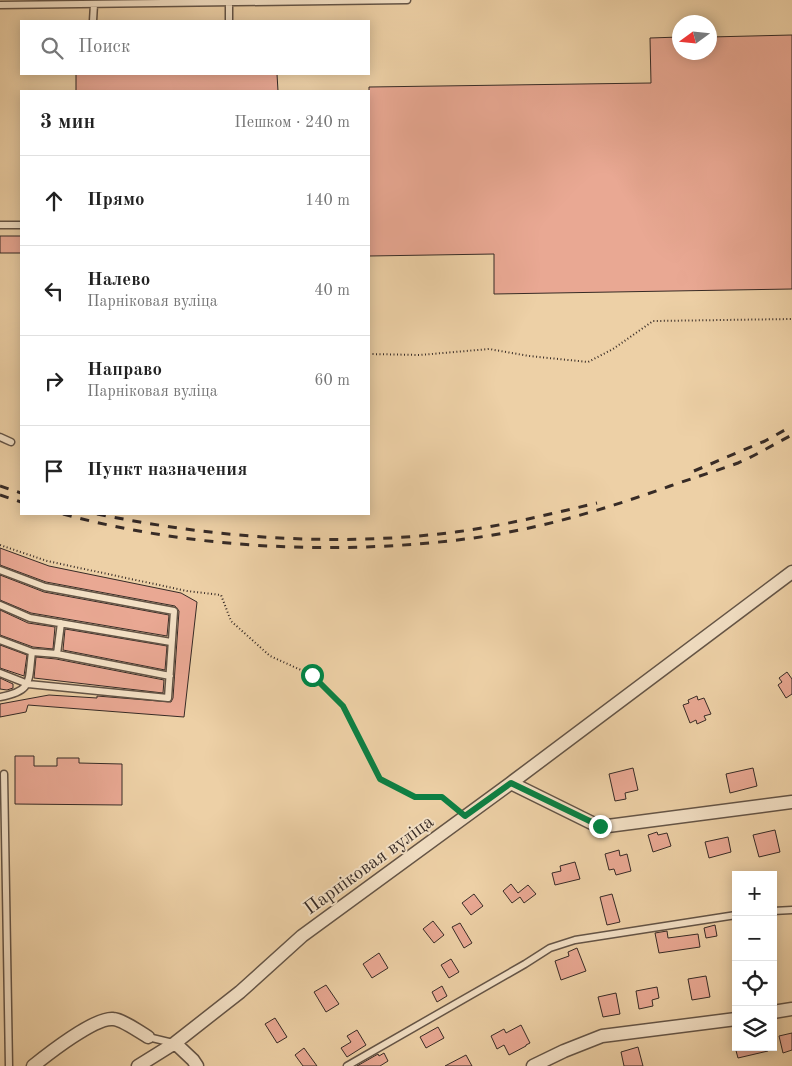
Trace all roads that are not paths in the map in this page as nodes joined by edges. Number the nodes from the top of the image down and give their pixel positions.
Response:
1 (407, 0) edge
2 (229, 2) junction
3 (94, 4) junction
4 (0, 6) edge
5 (93, 20) edge
6 (229, 20) edge
7 (0, 225) edge
8 (20, 225) edge
9 (0, 437) edge
10 (11, 442) dead end
11 (0, 570) edge
12 (792, 572) edge
13 (0, 605) edge
14 (61, 623) junction
15 (0, 640) edge
16 (171, 642) junction
17 (32, 652) junction
18 (57, 654) junction
19 (0, 673) edge
20 (170, 676) junction
21 (28, 684) junction
22 (0, 697) edge
23 (4, 774) dead end
24 (511, 783) junction
25 (792, 802) edge
26 (792, 910) edge
27 (777, 911) edge
28 (732, 916) edge
29 (792, 1009) edge
30 (777, 1011) edge
31 (732, 1020) edge
32 (148, 1037) joint
33 (174, 1043) junction
34 (9, 1066) edge
35 (33, 1066) edge
36 (138, 1066) edge
37 (197, 1066) edge
38 (347, 1066) edge
39 (533, 1066) edge

1 - 2 lane
2 - 3 lane
2 - 6 lane
3 - 4 lane
3 - 5 lane
7 - 8 lane
9 - 10 lane
11 - 16 lane
12 - 24 street, Парніковая вуліца
13 - 14 lane
14 - 16 lane
14 - 18 lane
15 - 17 lane
16 - 20 lane
17 - 18 lane
17 - 21 lane
18 - 20 lane
19 - 21 lane
20 - 21 lane
21 - 22 lane
23 - 34 lane
24 - 25 street
24 - 33 street, Парніковая вуліца
26 - 27 lane
28 - 38 lane
29 - 30 street
31 - 39 street
32 - 33 lane
32 - 35 street
33 - 36 street, Парніковая вуліца
33 - 37 street

